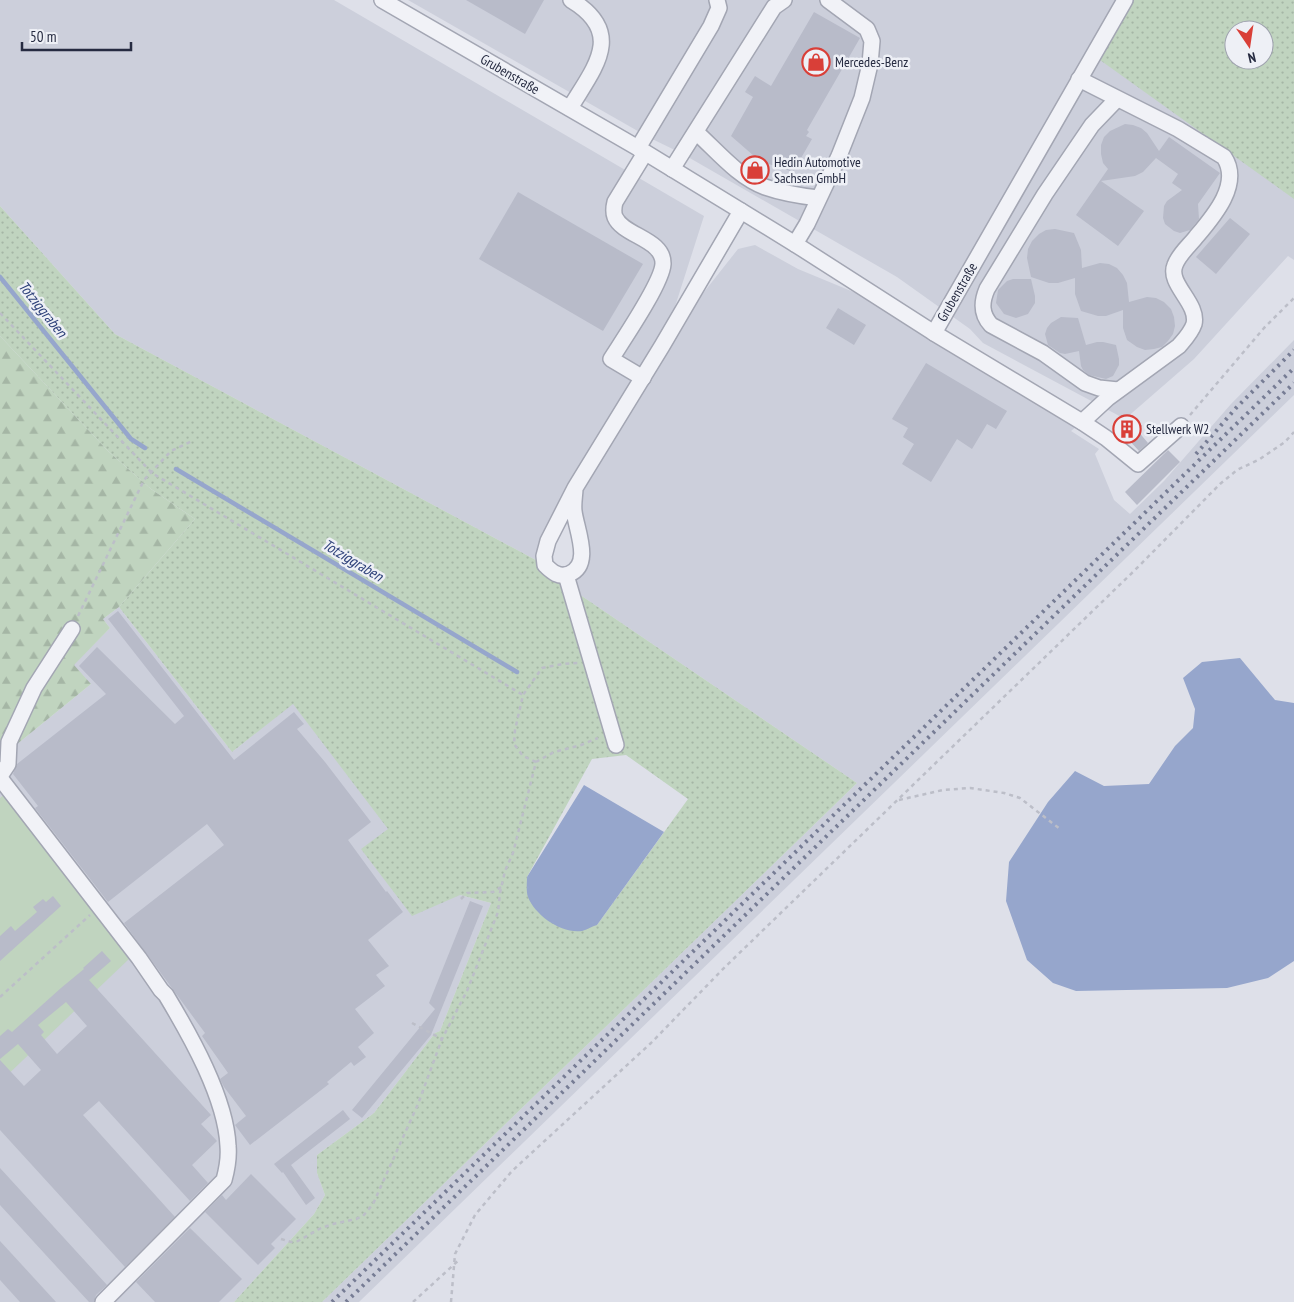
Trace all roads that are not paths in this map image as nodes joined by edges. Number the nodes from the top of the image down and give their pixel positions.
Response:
1 (382, 0) edge
2 (572, 0) edge
3 (717, 0) edge
4 (784, 0) edge
5 (828, 0) edge
6 (1125, 0) edge
7 (1079, 79) junction
8 (1117, 99) junction
9 (570, 108) junction
10 (696, 132) junction
11 (642, 150) junction
12 (672, 169) junction
13 (818, 198) junction
14 (740, 211) junction
15 (795, 244) junction
16 (934, 333) junction
17 (643, 378) junction
18 (1118, 390) junction
19 (1082, 422) junction
20 (1181, 426) road end
21 (575, 488) junction
22 (566, 575) junction
23 (72, 629) road end
24 (616, 745) dead end
25 (0, 777) edge
26 (103, 1302) edge

1 - 9 street, Grubenstraße
2 - 9 street
3 - 11 street
4 - 10 street
5 - 13 street
6 - 7 street, Grubenstraße
7 - 8 street
7 - 16 street, Grubenstraße
8 - 18 street
8 - 18 street
9 - 11 street, Grubenstraße
10 - 12 street
10 - 13 street
11 - 12 street, Grubenstraße
11 - 17 street
12 - 14 street, Grubenstraße
13 - 15 street
14 - 15 street, Grubenstraße
14 - 17 street
15 - 16 street, Grubenstraße
16 - 19 street
17 - 21 street
18 - 19 street
19 - 20 street
21 - 22 street
21 - 22 street
22 - 24 street
23 - 25 street
25 - 26 street

